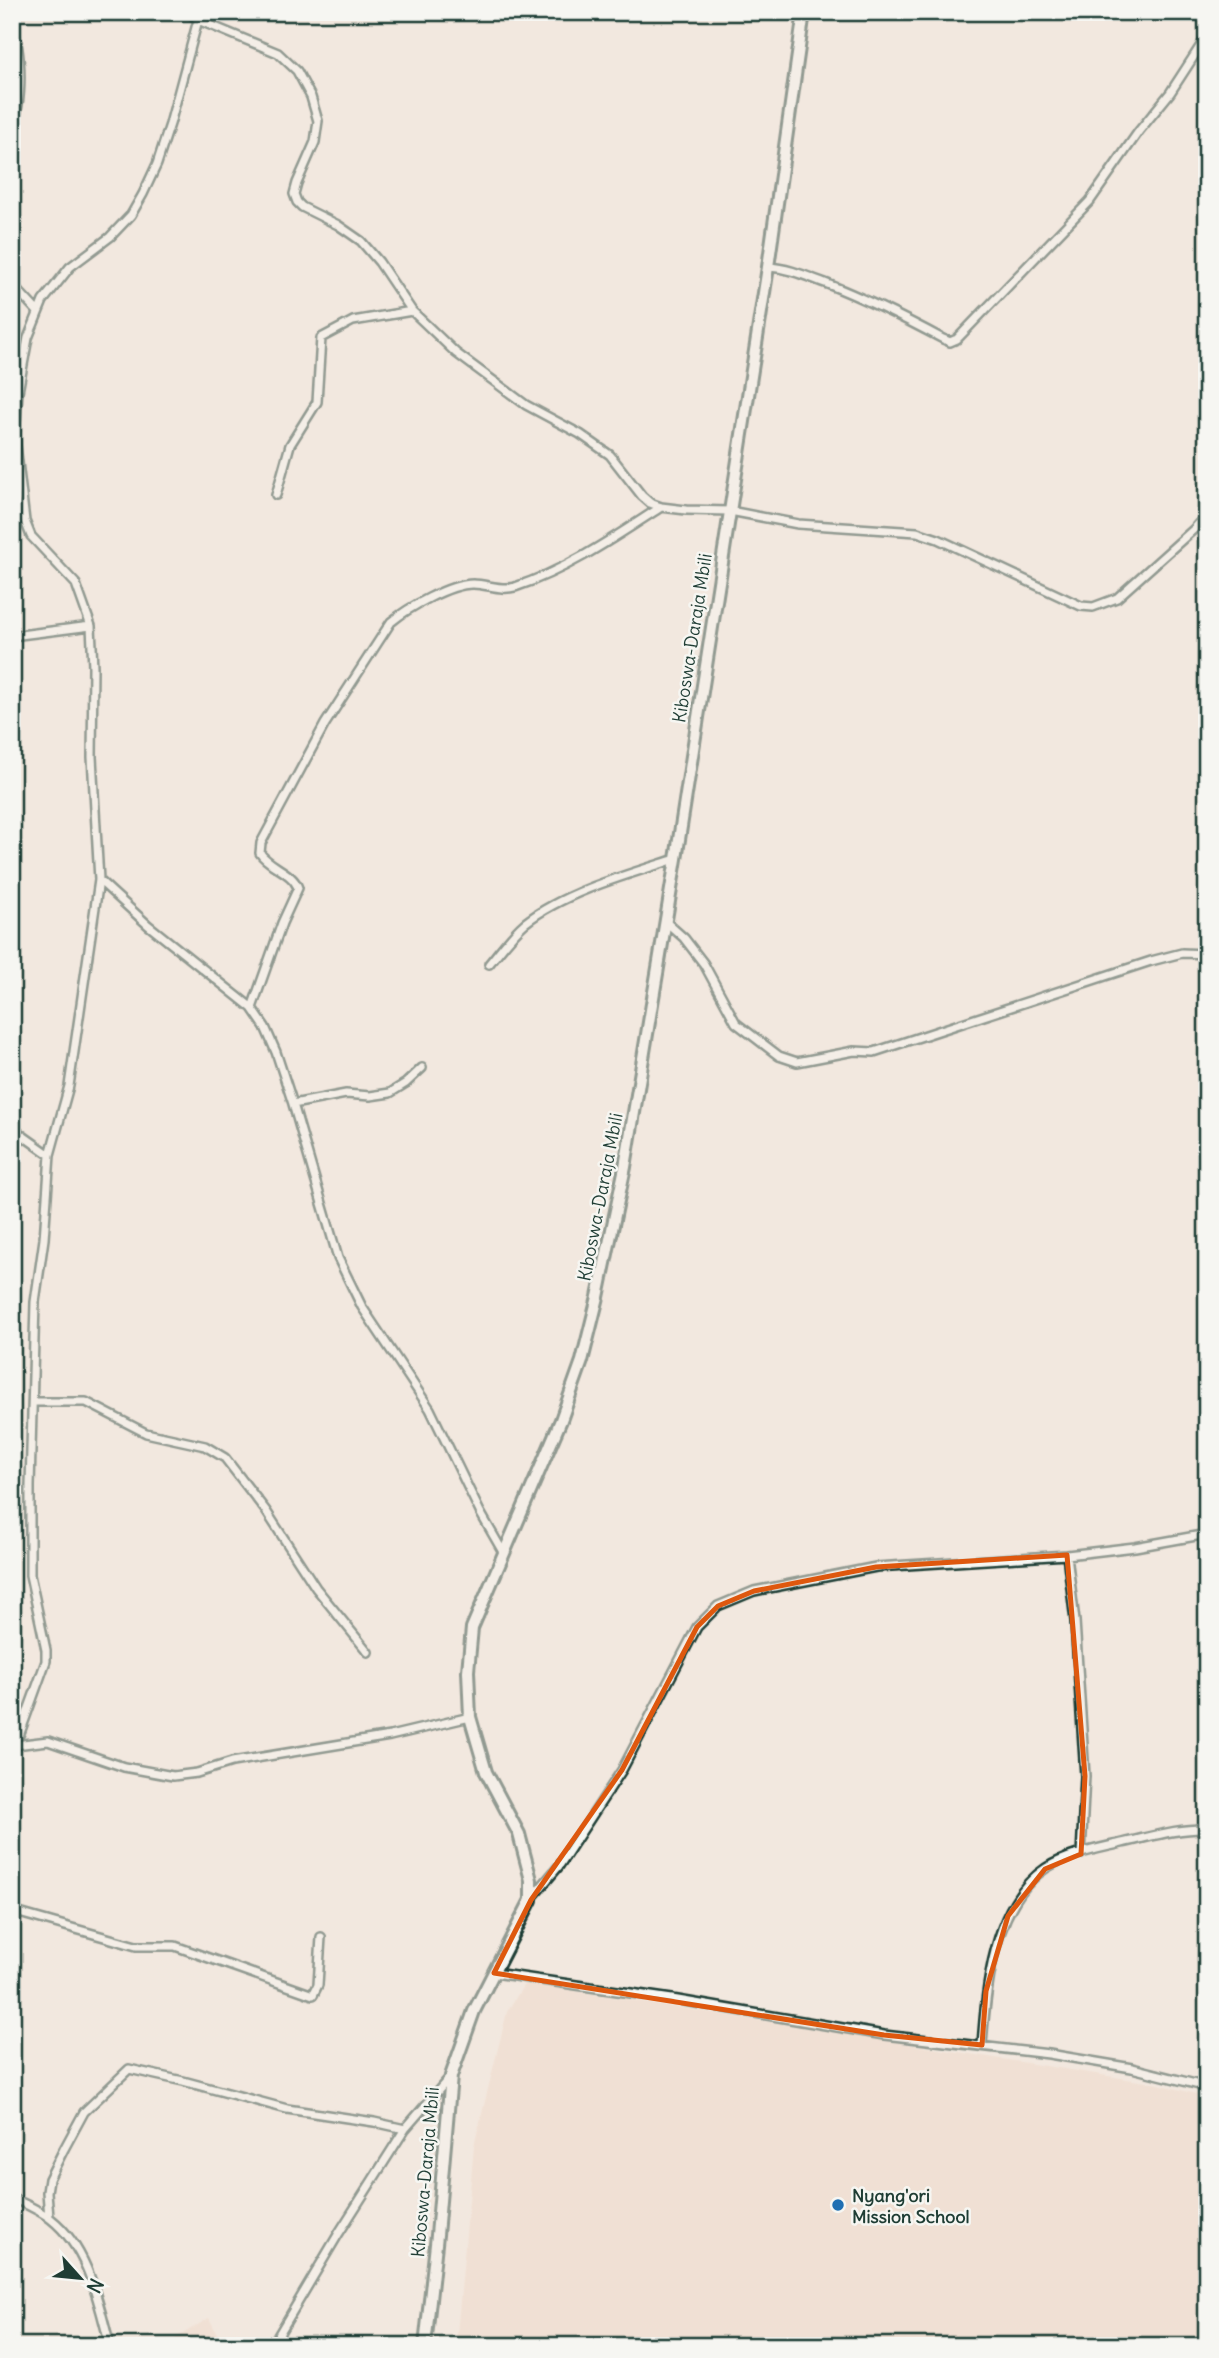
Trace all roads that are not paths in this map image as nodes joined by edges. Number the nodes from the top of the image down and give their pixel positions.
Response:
1 (189, 12) edge
2 (804, 12) edge
3 (198, 20) junction
4 (12, 27) edge
5 (1207, 36) edge
6 (12, 126) edge
7 (768, 267) junction
8 (12, 284) edge
9 (412, 311) junction
10 (38, 312) junction
11 (276, 495) dead end
12 (661, 507) junction
13 (730, 511) junction
14 (1207, 514) edge
15 (91, 626) junction
16 (12, 636) edge
17 (676, 859) junction
18 (99, 880) junction
19 (666, 922) junction
20 (1207, 954) edge
21 (489, 964) dead end
22 (252, 1008) junction
23 (422, 1068) dead end
24 (293, 1104) junction
25 (12, 1128) edge
26 (50, 1155) junction
27 (33, 1402) junction
28 (1207, 1534) edge
29 (503, 1552) junction
30 (1067, 1555) junction
31 (368, 1652) dead end
32 (470, 1717) junction
33 (13, 1747) edge
34 (1207, 1829) edge
35 (1081, 1854) junction
36 (531, 1900) junction
37 (12, 1911) edge
38 (321, 1937) dead end
39 (494, 1973) junction
40 (982, 2045) junction
41 (451, 2076) junction
42 (1207, 2087) edge
43 (405, 2129) junction
44 (12, 2198) edge
45 (49, 2217) junction
46 (110, 2346) edge
47 (272, 2346) edge
48 (425, 2346) edge

1 - 3 street
2 - 7 main road, Kiboswa-Daraja Mbili
3 - 9 street
3 - 10 street
4 - 6 street
5 - 7 street
7 - 13 main road, Kiboswa-Daraja Mbili
8 - 10 street
9 - 11 street
9 - 12 street
10 - 15 street
12 - 13 street
12 - 22 street
13 - 14 street
13 - 17 main road, Kiboswa-Daraja Mbili
15 - 16 street
15 - 18 street
17 - 19 main road, Kiboswa-Daraja Mbili
17 - 21 street
18 - 22 street
18 - 26 street
19 - 20 street
19 - 29 main road, Kiboswa-Daraja Mbili
22 - 24 street
23 - 24 street
24 - 29 street
25 - 26 street
26 - 27 street
27 - 31 street
27 - 33 street
28 - 30 street
29 - 32 main road, Kiboswa-Daraja Mbili
30 - 35 street
30 - 36 street
32 - 33 street
32 - 36 main road, Kiboswa-Daraja Mbili
34 - 35 street
35 - 40 street
36 - 39 main road, Kiboswa-Daraja Mbili
37 - 38 street
39 - 40 street
39 - 41 main road, Kiboswa-Daraja Mbili
40 - 42 street
41 - 43 street
41 - 48 main road, Kiboswa-Daraja Mbili
43 - 45 street
43 - 47 street
44 - 45 street
45 - 46 street

